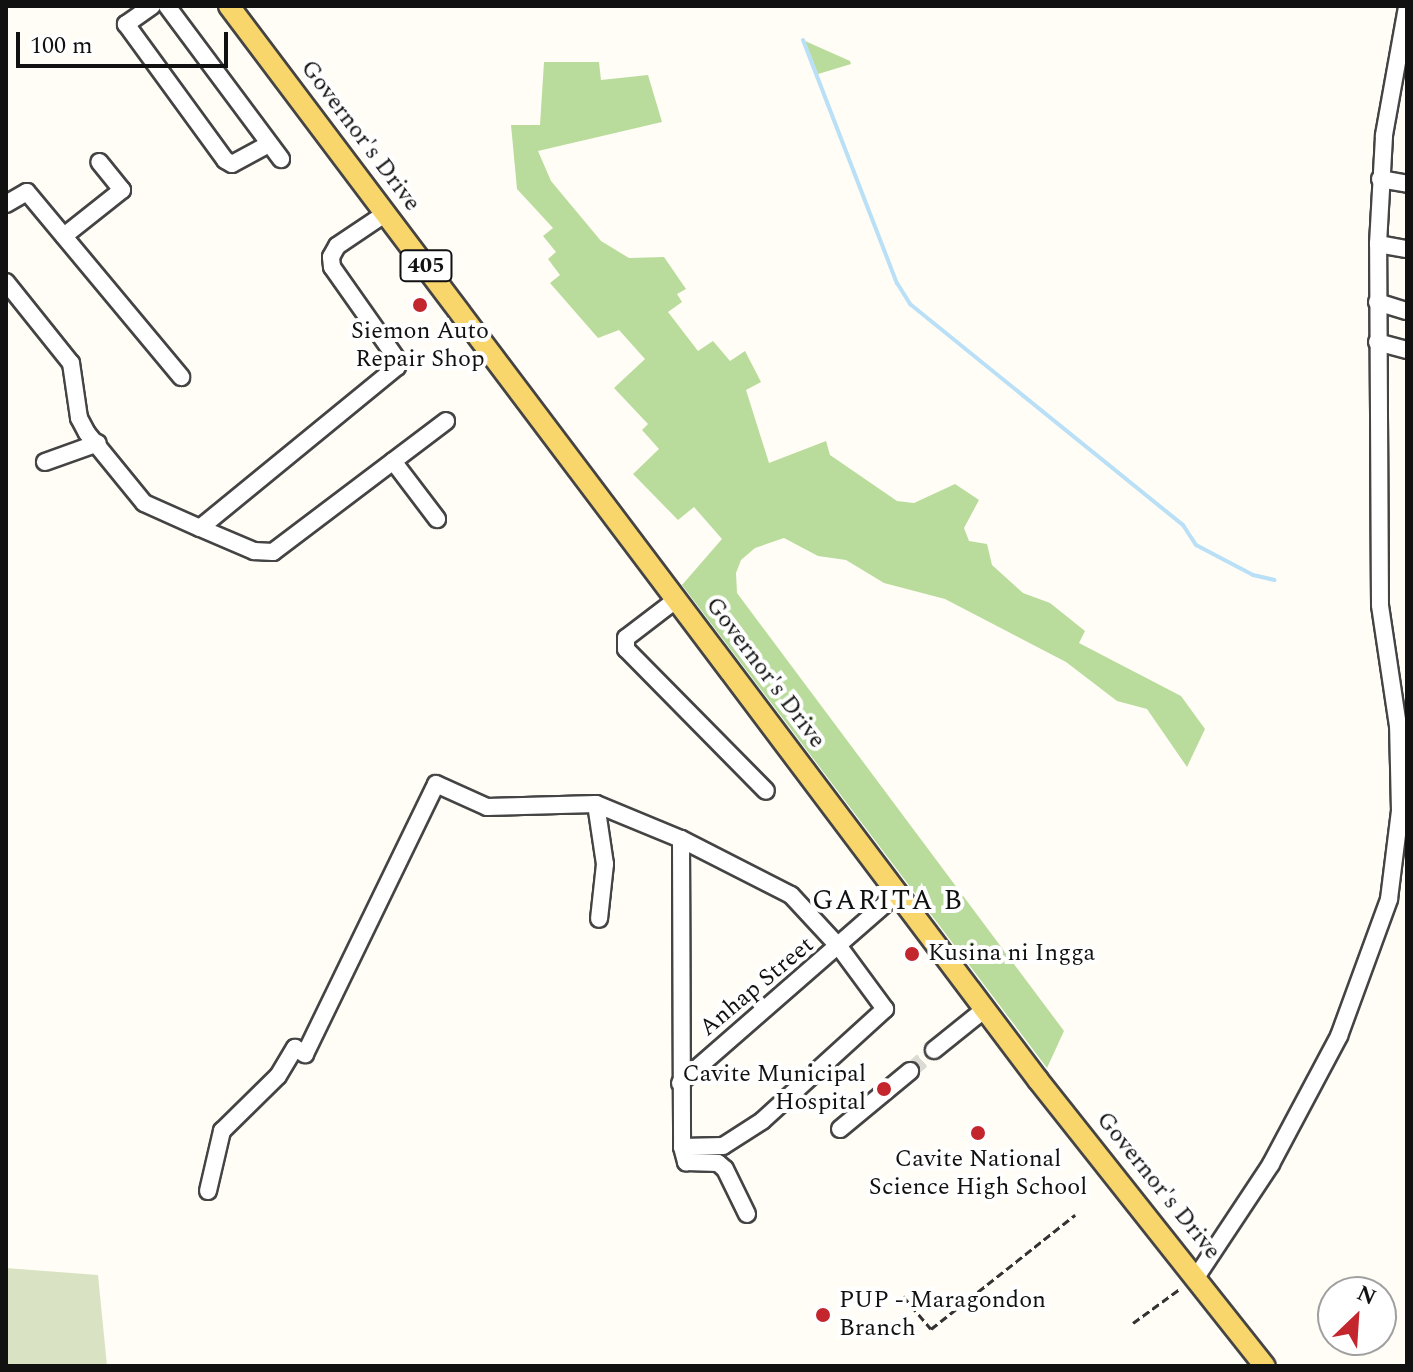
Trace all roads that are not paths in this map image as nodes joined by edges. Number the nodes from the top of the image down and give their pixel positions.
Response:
1 (152, 6) edge
2 (167, 6) edge
3 (229, 6) edge
4 (1407, 7) edge
5 (269, 144) junction
6 (281, 159) dead end
7 (99, 162) dead end
8 (1380, 179) junction
9 (1407, 184) edge
10 (6, 204) edge
11 (386, 213) junction
12 (64, 236) junction
13 (1378, 244) junction
14 (1407, 249) edge
15 (6, 283) edge
16 (1377, 302) junction
17 (1407, 311) edge
18 (1377, 342) junction
19 (1407, 350) edge
20 (181, 377) dead end
21 (446, 421) dead end
22 (98, 443) junction
23 (393, 461) junction
24 (45, 462) dead end
25 (437, 519) dead end
26 (200, 528) junction
27 (677, 599) junction
28 (1402, 726) edge
29 (766, 791) dead end
30 (596, 804) junction
31 (681, 839) junction
32 (898, 893) junction
33 (599, 919) dead end
34 (840, 948) junction
35 (985, 1009) junction
36 (934, 1050) tunnel mouth
37 (910, 1071) tunnel mouth
38 (680, 1083) junction
39 (840, 1129) dead end
40 (682, 1147) junction
41 (208, 1191) dead end
42 (747, 1214) dead end
43 (1197, 1276) junction
44 (1265, 1366) edge

1 - 5 street
2 - 5 street
3 - 11 main road, Governor's Drive / 405
4 - 8 street
5 - 6 street
7 - 12 street
8 - 9 street
8 - 13 street
10 - 12 street
11 - 26 street
11 - 27 main road, Governor's Drive / 405
12 - 20 street
13 - 14 street
13 - 16 street
15 - 22 street
16 - 17 street
16 - 18 street
18 - 19 street
18 - 28 street
21 - 23 street
22 - 24 street
22 - 26 street
23 - 25 street
23 - 26 street
27 - 29 street
27 - 32 main road, Governor's Drive / 405
28 - 43 street
30 - 31 street
30 - 33 street
30 - 41 street
31 - 34 street
31 - 38 street
32 - 34 street, Anhap Street
32 - 35 main road, Governor's Drive / 405
34 - 38 street, Anhap Street
34 - 40 street
35 - 36 street
35 - 43 main road, Governor's Drive / 405
37 - 39 street
38 - 40 street
40 - 42 street
43 - 44 main road, Governor's Drive / 405

